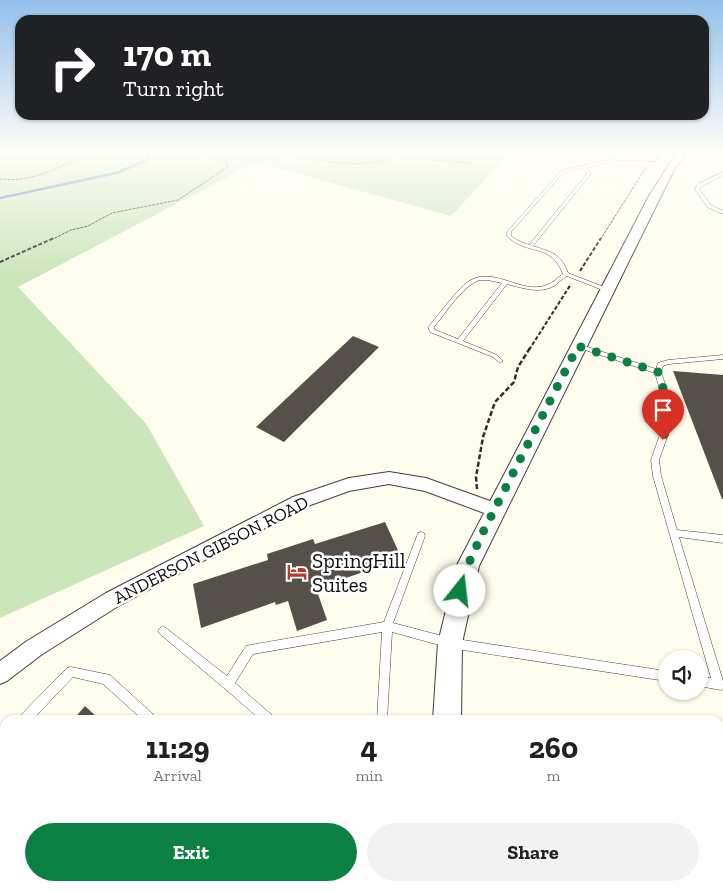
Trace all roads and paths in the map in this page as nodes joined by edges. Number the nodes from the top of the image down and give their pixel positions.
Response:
1 (188, 194) edge
2 (544, 194) edge
3 (573, 194) edge
4 (629, 194) edge
5 (656, 194) edge
6 (700, 194) edge
7 (723, 213) edge
8 (530, 247) junction
9 (0, 262) edge
10 (566, 274) junction
11 (575, 278) junction
12 (505, 283) junction
13 (607, 290) junction
14 (459, 342) junction
15 (578, 346) junction
16 (723, 356) edge
17 (500, 361) dead end
18 (658, 372) junction
19 (475, 502) junction
20 (495, 510) junction
21 (674, 533) junction
22 (421, 536) dead end
23 (723, 539) edge
24 (387, 626) junction
25 (163, 631) dead end
26 (450, 643) junction
27 (0, 674) edge
28 (658, 675) edge
29 (228, 684) junction
30 (720, 685) edge
31 (29, 715) edge
32 (146, 715) edge
33 (263, 715) edge
34 (382, 715) edge
35 (447, 715) edge

1 - 9 path
2 - 8 lane
3 - 8 lane
4 - 11 path
5 - 13 street
6 - 7 lane
8 - 10 lane
10 - 11 lane
10 - 12 lane
11 - 13 lane
11 - 19 path
12 - 14 lane
12 - 14 lane
13 - 15 street
14 - 17 lane
15 - 18 lane
15 - 20 street
16 - 18 lane
18 - 21 lane
19 - 20 street, ANDERSON GIBSON ROAD
19 - 27 street, ANDERSON GIBSON ROAD
20 - 26 street
21 - 23 lane
21 - 30 lane
22 - 24 lane
24 - 26 lane
24 - 29 lane
24 - 34 lane
25 - 29 lane
26 - 28 lane
26 - 35 street
29 - 33 lane
31 - 32 lane

